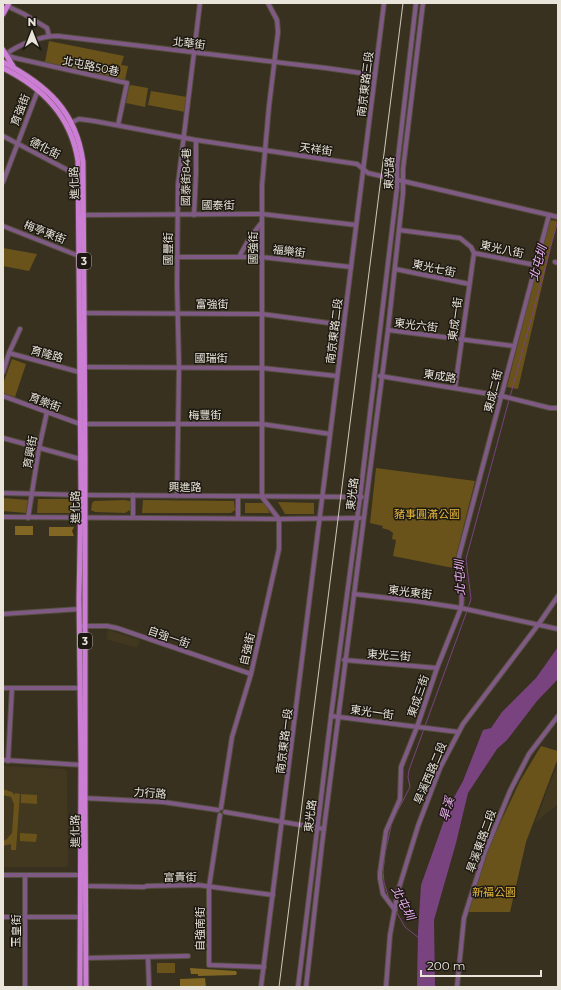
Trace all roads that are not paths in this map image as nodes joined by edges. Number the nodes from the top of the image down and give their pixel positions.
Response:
1 (200, 3) edge
2 (268, 3) edge
3 (384, 3) edge
4 (416, 3) edge
5 (423, 3) edge
6 (8, 4) edge
7 (3, 14) edge
8 (49, 36) junction
9 (4, 52) edge
10 (194, 52) junction
11 (3, 62) edge
12 (274, 62) junction
13 (3, 68) edge
14 (15, 69) junction
15 (375, 75) junction
16 (38, 90) junction
17 (69, 123) junction
18 (118, 125) junction
19 (3, 136) edge
20 (183, 138) junction
21 (196, 140) junction
22 (17, 144) junction
23 (265, 151) junction
24 (364, 168) junction
25 (79, 176) junction
26 (398, 180) junction
27 (403, 181) junction
28 (3, 182) edge
29 (262, 214) junction
30 (82, 215) junction
31 (177, 215) junction
32 (194, 215) junction
33 (549, 215) junction
34 (558, 217) edge
35 (262, 222) junction
36 (356, 225) junction
37 (3, 226) edge
38 (399, 230) junction
39 (474, 253) junction
40 (79, 256) junction
41 (177, 257) junction
42 (239, 257) junction
43 (261, 257) junction
44 (535, 265) junction
45 (351, 267) junction
46 (395, 269) junction
47 (469, 284) junction
48 (82, 313) junction
49 (178, 313) junction
50 (262, 314) junction
51 (344, 324) junction
52 (20, 328) dead end
53 (388, 330) junction
54 (461, 340) junction
55 (514, 346) junction
56 (9, 353) junction
57 (84, 367) junction
58 (179, 367) junction
59 (262, 368) junction
60 (3, 372) edge
61 (79, 372) junction
62 (337, 376) junction
63 (375, 376) junction
64 (382, 376) junction
65 (455, 388) junction
66 (3, 396) edge
67 (502, 396) junction
68 (558, 408) edge
69 (47, 412) junction
70 (82, 424) junction
71 (178, 424) junction
72 (262, 424) junction
73 (330, 434) junction
74 (3, 438) edge
75 (39, 448) junction
76 (80, 458) junction
77 (3, 493) edge
78 (32, 494) junction
79 (83, 495) junction
80 (133, 495) junction
81 (177, 496) junction
82 (238, 496) junction
83 (322, 496) junction
84 (262, 497) junction
85 (360, 497) junction
86 (367, 497) junction
87 (3, 517) edge
88 (133, 517) junction
89 (28, 518) junction
90 (83, 518) junction
91 (238, 518) junction
92 (358, 518) junction
93 (364, 518) junction
94 (279, 519) junction
95 (320, 519) junction
96 (459, 572) joint
97 (354, 594) junction
98 (558, 596) edge
99 (462, 608) junction
100 (80, 609) junction
101 (3, 614) edge
102 (538, 625) junction
103 (82, 626) junction
104 (558, 630) edge
105 (339, 660) junction
106 (345, 661) junction
107 (437, 668) junction
108 (251, 674) junction
109 (3, 688) edge
110 (12, 688) junction
111 (80, 688) junction
112 (331, 716) junction
113 (558, 716) edge
114 (339, 717) junction
115 (417, 727) junction
116 (458, 732) junction
117 (3, 760) edge
118 (8, 761) junction
119 (83, 765) junction
120 (83, 798) junction
121 (221, 810) junction
122 (282, 821) junction
123 (318, 828) junction
124 (324, 829) junction
125 (3, 875) edge
126 (25, 875) junction
127 (80, 875) junction
128 (86, 886) junction
129 (209, 887) junction
130 (273, 895) junction
131 (395, 910) junction
132 (3, 917) edge
133 (25, 917) junction
134 (80, 917) junction
135 (188, 956) dead end
136 (148, 957) junction
137 (86, 958) junction
138 (264, 967) junction
139 (84, 985) edge
140 (25, 987) edge
141 (75, 987) edge
142 (149, 987) edge
143 (261, 987) edge
144 (298, 987) edge
145 (306, 987) edge
146 (386, 987) edge
147 (457, 987) edge

1 - 10 street, 國豐街
2 - 12 street, 國強街
3 - 15 street, 南京東路三段
4 - 26 street, 東光路
5 - 27 street, 東光路
6 - 7 main road
6 - 8 street
8 - 9 street, 北華街
8 - 10 street, 北華街
9 - 14 main road
9 - 18 street, 北屯路50巷
10 - 12 street, 北華街
10 - 20 street, 國豐街
11 - 14 main road, 進化路 / 3
12 - 15 street, 北華街
12 - 23 street, 國強街
13 - 16 main road, 進化路 / 3
14 - 17 main road, 進化路 / 3
15 - 24 street, 南京東路三段
16 - 17 main road, 進化路 / 3
16 - 22 street, 育強街
17 - 18 street, 天祥街
17 - 25 main road, 進化路 / 3
17 - 30 main road, 進化路 / 3
18 - 20 street, 天祥街
19 - 22 street, 德化街
20 - 21 street, 天祥街
20 - 31 street, 國豐街
21 - 23 street, 天祥街
21 - 32 street, 國泰街84巷
22 - 25 street, 德化街
22 - 28 street, 育強街
23 - 24 street, 天祥街
23 - 29 street, 國強街
24 - 26 street, 天祥街
24 - 36 street, 南京東路二段
25 - 30 main road, 進化路 / 3
26 - 27 street, 天祥街
26 - 63 street, 東光路
27 - 33 street, 天祥街
27 - 38 street, 東光路
29 - 32 street, 國泰街
29 - 35 street, 國強街
29 - 36 street, 國泰街
30 - 31 street, 國泰街
30 - 40 main road, 進化路 / 3
30 - 48 main road, 進化路 / 3
31 - 32 street, 國泰街
31 - 41 street, 國豐街
33 - 34 street, 天祥街
33 - 44 street, 東成二街
35 - 42 street
35 - 43 street, 國強街
36 - 45 street, 南京東路二段
37 - 40 street, 梅亭東街
38 - 39 street, 東光八街
38 - 46 street, 東光路
39 - 44 street, 東光八街
39 - 47 street, 東成一街
40 - 48 main road, 進化路 / 3
41 - 42 street, 福樂街
41 - 49 street, 國豐街
42 - 43 street, 福樂街
43 - 45 street, 福樂街
43 - 50 street, 國強街
44 - 55 street, 東成二街
45 - 51 street, 南京東路二段
46 - 47 street, 東光七街
46 - 53 street, 東光路
47 - 54 street, 東成一街
48 - 49 street, 富強街
48 - 57 main road, 進化路 / 3
48 - 61 main road, 進化路 / 3
49 - 50 street, 富強街
49 - 58 street, 國豐街
50 - 51 street, 富強街
50 - 59 street, 國強街
51 - 62 street, 南京東路二段
52 - 56 street
53 - 54 street, 東光六街
53 - 64 street, 東光路
54 - 55 street, 東光六街
54 - 65 street, 東成一街
55 - 67 street, 東成二街
56 - 60 street
56 - 61 street, 育隆路
57 - 58 street, 國瑞街
57 - 70 main road, 進化路 / 3
58 - 59 street, 國瑞街
58 - 71 street, 國豐街
59 - 62 street, 國瑞街
59 - 72 street, 國強街
61 - 70 main road, 進化路 / 3
62 - 73 street, 南京東路二段
63 - 64 street, 東成路
63 - 85 street, 東光路
64 - 65 street, 東成路
64 - 86 street, 東光路
65 - 67 street, 東成路
66 - 69 street, 育樂街
67 - 68 street, 東成路
67 - 96 street, 東成二街
69 - 70 street, 育樂街
69 - 75 street, 育興街
70 - 71 street, 梅豐街
70 - 76 main road, 進化路 / 3
70 - 79 main road, 進化路 / 3
71 - 72 street, 梅豐街
71 - 81 street, 國豐街
72 - 73 street, 梅豐街
72 - 84 street, 國強街
73 - 83 street, 南京東路二段
74 - 75 street
75 - 76 street
75 - 78 street, 育興街
76 - 79 main road, 進化路 / 3
77 - 78 street, 興進路
78 - 79 street, 興進路
78 - 89 street, 育興街
79 - 80 street, 興進路
79 - 90 main road, 進化路 / 3
80 - 81 street, 興進路
80 - 88 street
81 - 82 street, 興進路
82 - 84 street, 興進路
82 - 91 street
83 - 84 street, 興進路
83 - 85 street, 興進路
83 - 95 street, 南京東路一段
84 - 94 street
85 - 86 street, 興進路
85 - 92 street, 東光路
86 - 93 street, 東光路
87 - 89 street
88 - 90 street
88 - 91 street
89 - 90 street
90 - 100 main road, 進化路 / 3
90 - 103 main road, 進化路 / 3
91 - 94 street
92 - 93 street
92 - 95 street
92 - 105 street, 東光路
93 - 97 street, 東光路
94 - 95 street
94 - 108 street, 自強街
95 - 122 street, 南京東路一段
96 - 99 street, 東成三街
97 - 99 street, 東光東街
97 - 106 street, 東光路
98 - 102 street, 旱溪西路二段
99 - 102 street, 東光東街
99 - 107 street, 東成三街
100 - 101 street
100 - 103 main road, 進化路 / 3
102 - 104 street, 東光東街
102 - 116 street, 旱溪西路二段
103 - 108 street, 自強一街
103 - 111 main road, 進化路 / 3
103 - 119 main road, 進化路 / 3
105 - 106 street, 東光三街
105 - 112 street, 東光路
106 - 107 street, 東光三街
106 - 114 street, 東光路
107 - 115 street, 東成三街
108 - 121 street, 自強街
109 - 110 street
110 - 111 street
110 - 118 street
111 - 119 main road, 進化路 / 3
112 - 114 street, 東光一街
112 - 123 street, 東光路
113 - 147 street, 旱溪東路二段
114 - 115 street, 東光一街
114 - 124 street, 東光路
115 - 116 street, 東光一街
115 - 131 street, 東成三街
116 - 131 street, 旱溪西路二段
117 - 118 street
118 - 119 street
119 - 120 main road, 進化路 / 3
120 - 121 street, 力行路
120 - 127 main road, 進化路 / 3
120 - 128 main road, 進化路 / 3
121 - 122 street, 力行路
121 - 129 street
122 - 123 street, 力行路
122 - 130 street, 南京東路一段
123 - 124 street, 力行路
123 - 144 street, 東光路
124 - 145 street, 東光路
125 - 126 street
126 - 127 street
126 - 133 street, 玉皇街
127 - 128 street
127 - 134 main road, 進化路 / 3
128 - 129 street, 富貴街
128 - 137 main road, 進化路 / 3
129 - 130 street, 富貴街
129 - 138 street, 自強南街
130 - 138 street, 南京東路一段
131 - 146 street, 旱溪西路二段
132 - 133 street
133 - 134 street
133 - 140 street, 玉皇街
134 - 139 main road, 進化路 / 3
135 - 136 street
136 - 137 street
136 - 142 street
137 - 139 main road, 進化路 / 3
138 - 143 street, 南京東路一段
139 - 141 main road

